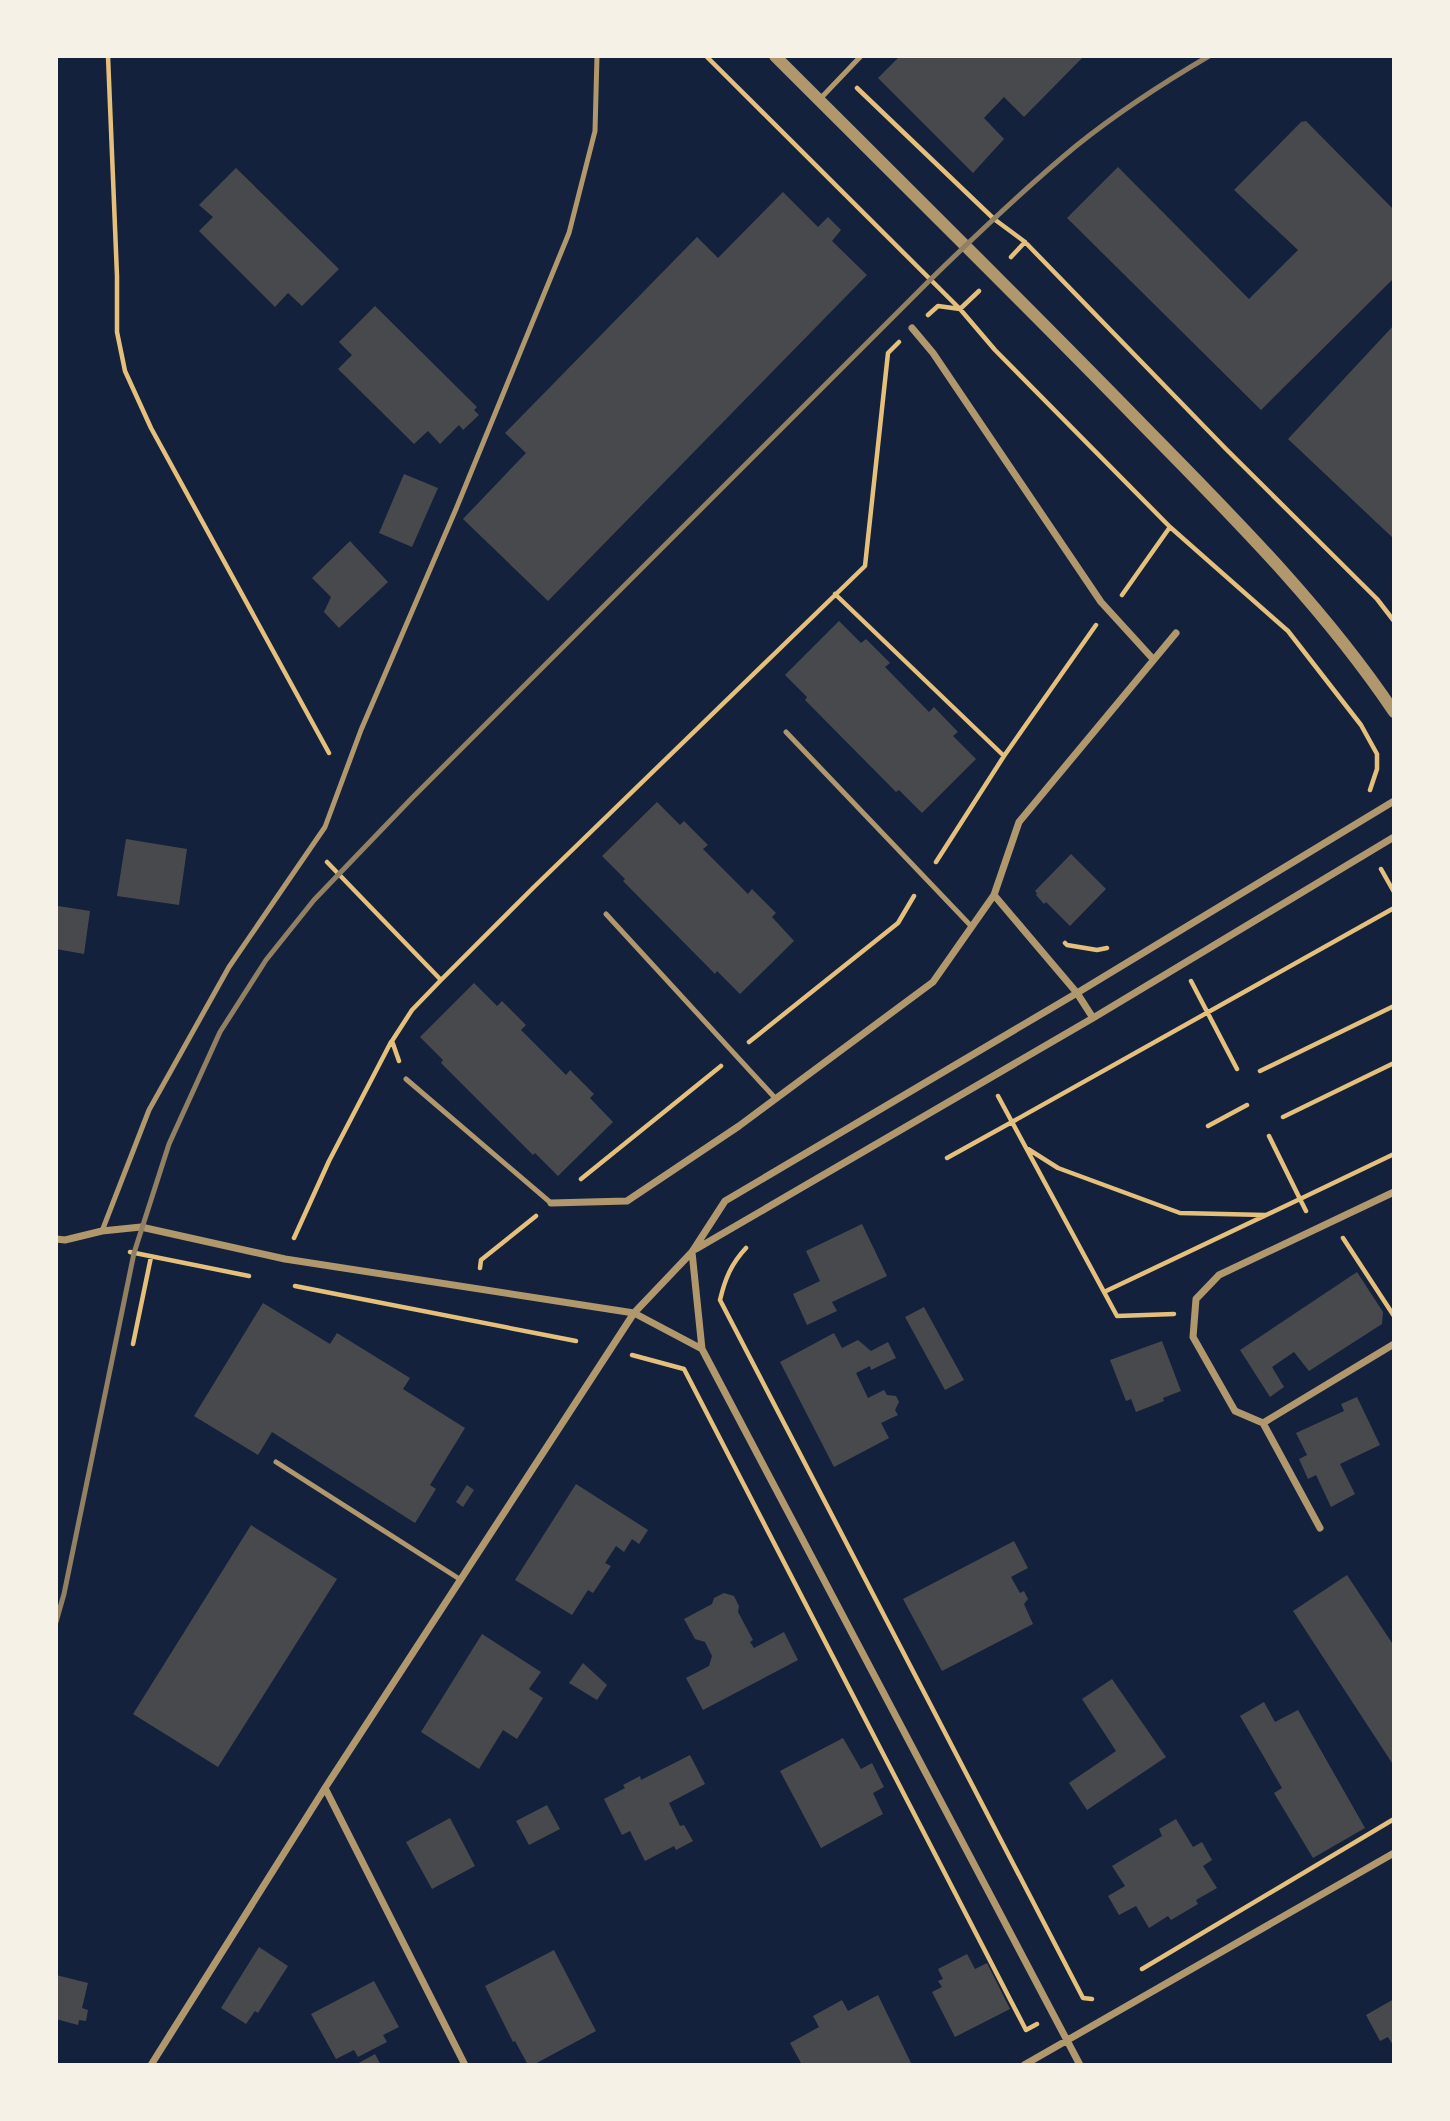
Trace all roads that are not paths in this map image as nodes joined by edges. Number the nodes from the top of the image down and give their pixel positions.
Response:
1 (597, 56) edge
2 (775, 56) edge
3 (861, 56) edge
4 (819, 100) junction
5 (912, 328) road end
6 (1176, 633) dead end
7 (1153, 659) junction
8 (1394, 712) edge
9 (786, 732) dead end
10 (1394, 801) edge
11 (1394, 837) edge
12 (994, 895) junction
13 (606, 914) dead end
14 (972, 927) junction
15 (1077, 993) junction
16 (1093, 1018) junction
17 (406, 1079) road end
18 (776, 1099) junction
19 (1394, 1192) edge
20 (551, 1203) joint
21 (102, 1231) junction
22 (56, 1239) edge
23 (692, 1252) junction
24 (634, 1313) junction
25 (1394, 1344) edge
26 (702, 1349) junction
27 (1263, 1423) junction
28 (276, 1462) dead end
29 (1320, 1528) dead end
30 (461, 1580) junction
31 (325, 1788) junction
32 (1394, 1853) edge
33 (1068, 2042) junction
34 (151, 2065) edge
35 (465, 2065) edge
36 (1024, 2065) edge
37 (1080, 2065) edge

1 - 21 lane
2 - 4 street
3 - 4 lane
4 - 8 street
5 - 7 street
6 - 7 street
7 - 12 street
9 - 14 lane
10 - 15 street
11 - 16 street
12 - 14 street
12 - 15 street
13 - 18 lane
14 - 18 street
15 - 16 street
15 - 23 street
16 - 23 street
17 - 20 lane
18 - 20 street
19 - 27 street
21 - 22 street
21 - 24 street
23 - 24 street
23 - 26 street
24 - 26 street
24 - 30 street
25 - 27 street
26 - 33 street
27 - 29 street
28 - 30 lane
30 - 31 street
31 - 34 street
31 - 35 street
32 - 33 street
33 - 36 street
33 - 37 street

